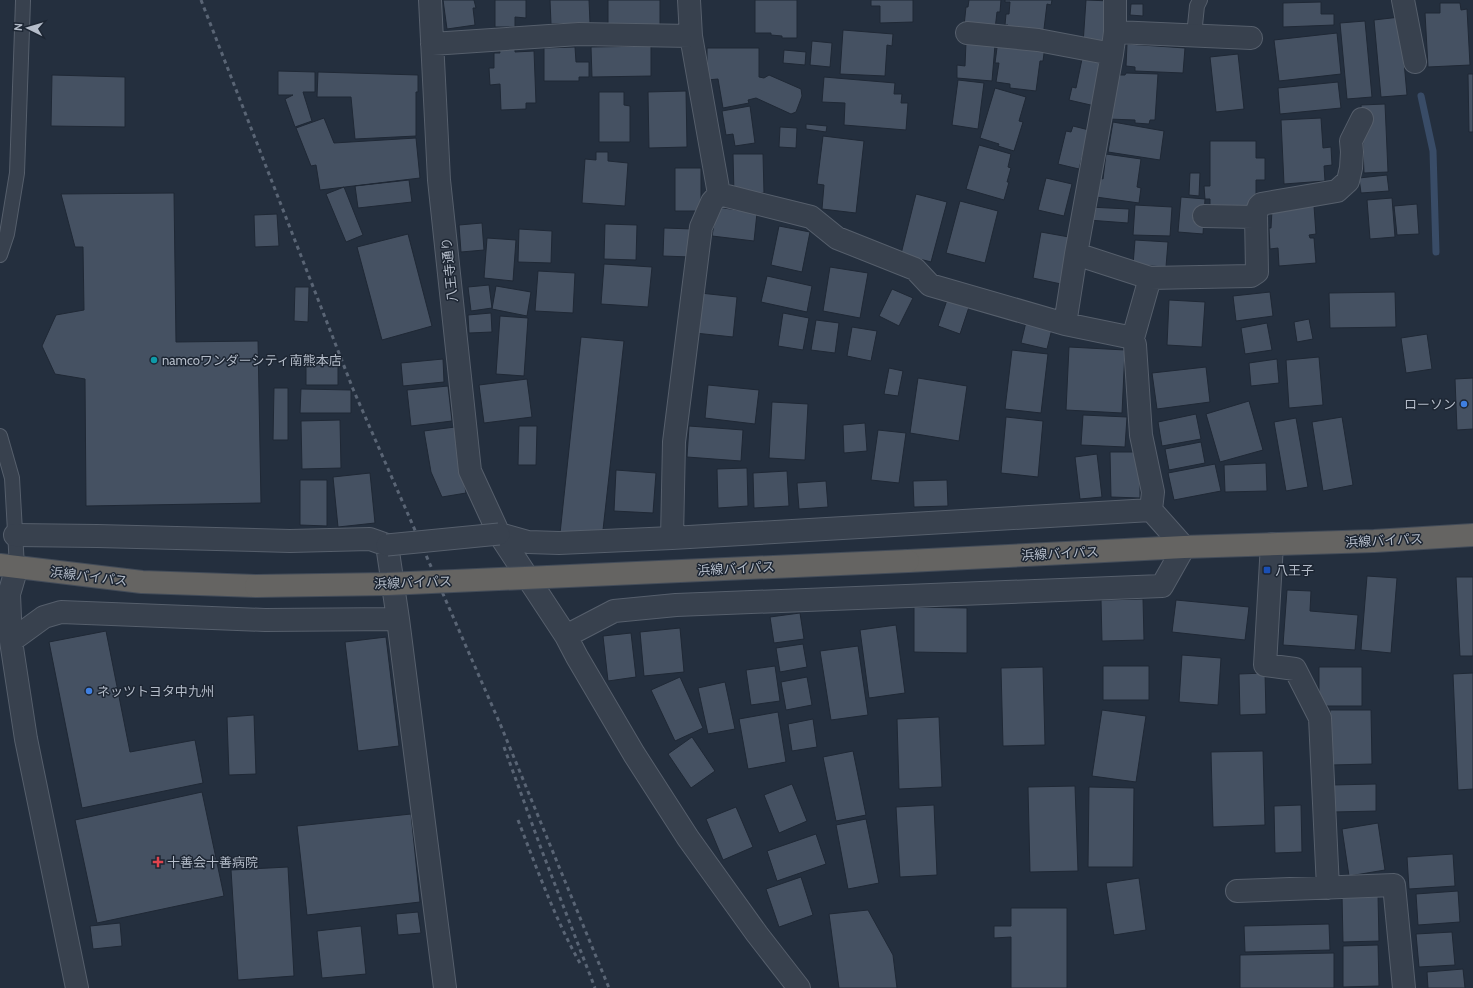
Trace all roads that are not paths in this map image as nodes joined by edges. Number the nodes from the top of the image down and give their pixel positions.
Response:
1 (430, 0) edge
2 (689, 0) edge
3 (1115, 0) edge
4 (1200, 0) edge
5 (1403, 0) edge
6 (24, 1) dead end
7 (1115, 32) junction
8 (968, 33) dead end
9 (1194, 35) junction
10 (691, 36) junction
11 (1250, 38) dead end
12 (432, 44) junction
13 (1112, 54) junction
14 (1415, 62) dead end
15 (1362, 119) dead end
16 (719, 194) junction
17 (1256, 214) junction
18 (1204, 216) dead end
19 (1076, 254) junction
20 (0, 255) edge
21 (1150, 278) junction
22 (1065, 324) junction
23 (1133, 338) junction
24 (0, 436) edge
25 (1151, 510) junction
26 (498, 534) junction
27 (15, 535) junction
28 (1473, 535) edge
29 (672, 538) junction
30 (1272, 544) junction
31 (387, 545) junction
32 (1184, 547) junction
33 (8, 566) edge
34 (398, 619) junction
35 (566, 636) junction
36 (11, 641) junction
37 (1328, 888) junction
38 (1237, 891) dead end
39 (77, 988) edge
40 (445, 988) edge
41 (799, 988) edge
42 (1404, 988) edge

1 - 12 street, 八王寺通り
2 - 10 street
3 - 7 street
4 - 9 lane
5 - 14 street
6 - 20 lane
7 - 9 street
7 - 13 street
8 - 13 street
9 - 11 street
10 - 12 street
10 - 16 street
12 - 26 street, 八王寺通り
13 - 19 street
15 - 17 street
16 - 22 street
16 - 29 street
17 - 18 street
17 - 21 street
19 - 21 street
19 - 22 street
21 - 23 street
22 - 23 street
23 - 25 street
24 - 27 lane
25 - 29 street
25 - 32 street
26 - 29 street
26 - 31 street, bridge
26 - 35 street, 八王寺通り
27 - 31 street
27 - 33 lane
28 - 30 highway, 浜線バイパス
30 - 32 highway, 浜線バイパス
30 - 37 street
31 - 34 street
32 - 33 highway, 浜線バイパス, bridge
32 - 35 street
33 - 36 street
34 - 36 street
34 - 40 street
35 - 41 street, 八王寺通り
36 - 39 street
37 - 38 street
37 - 42 street

